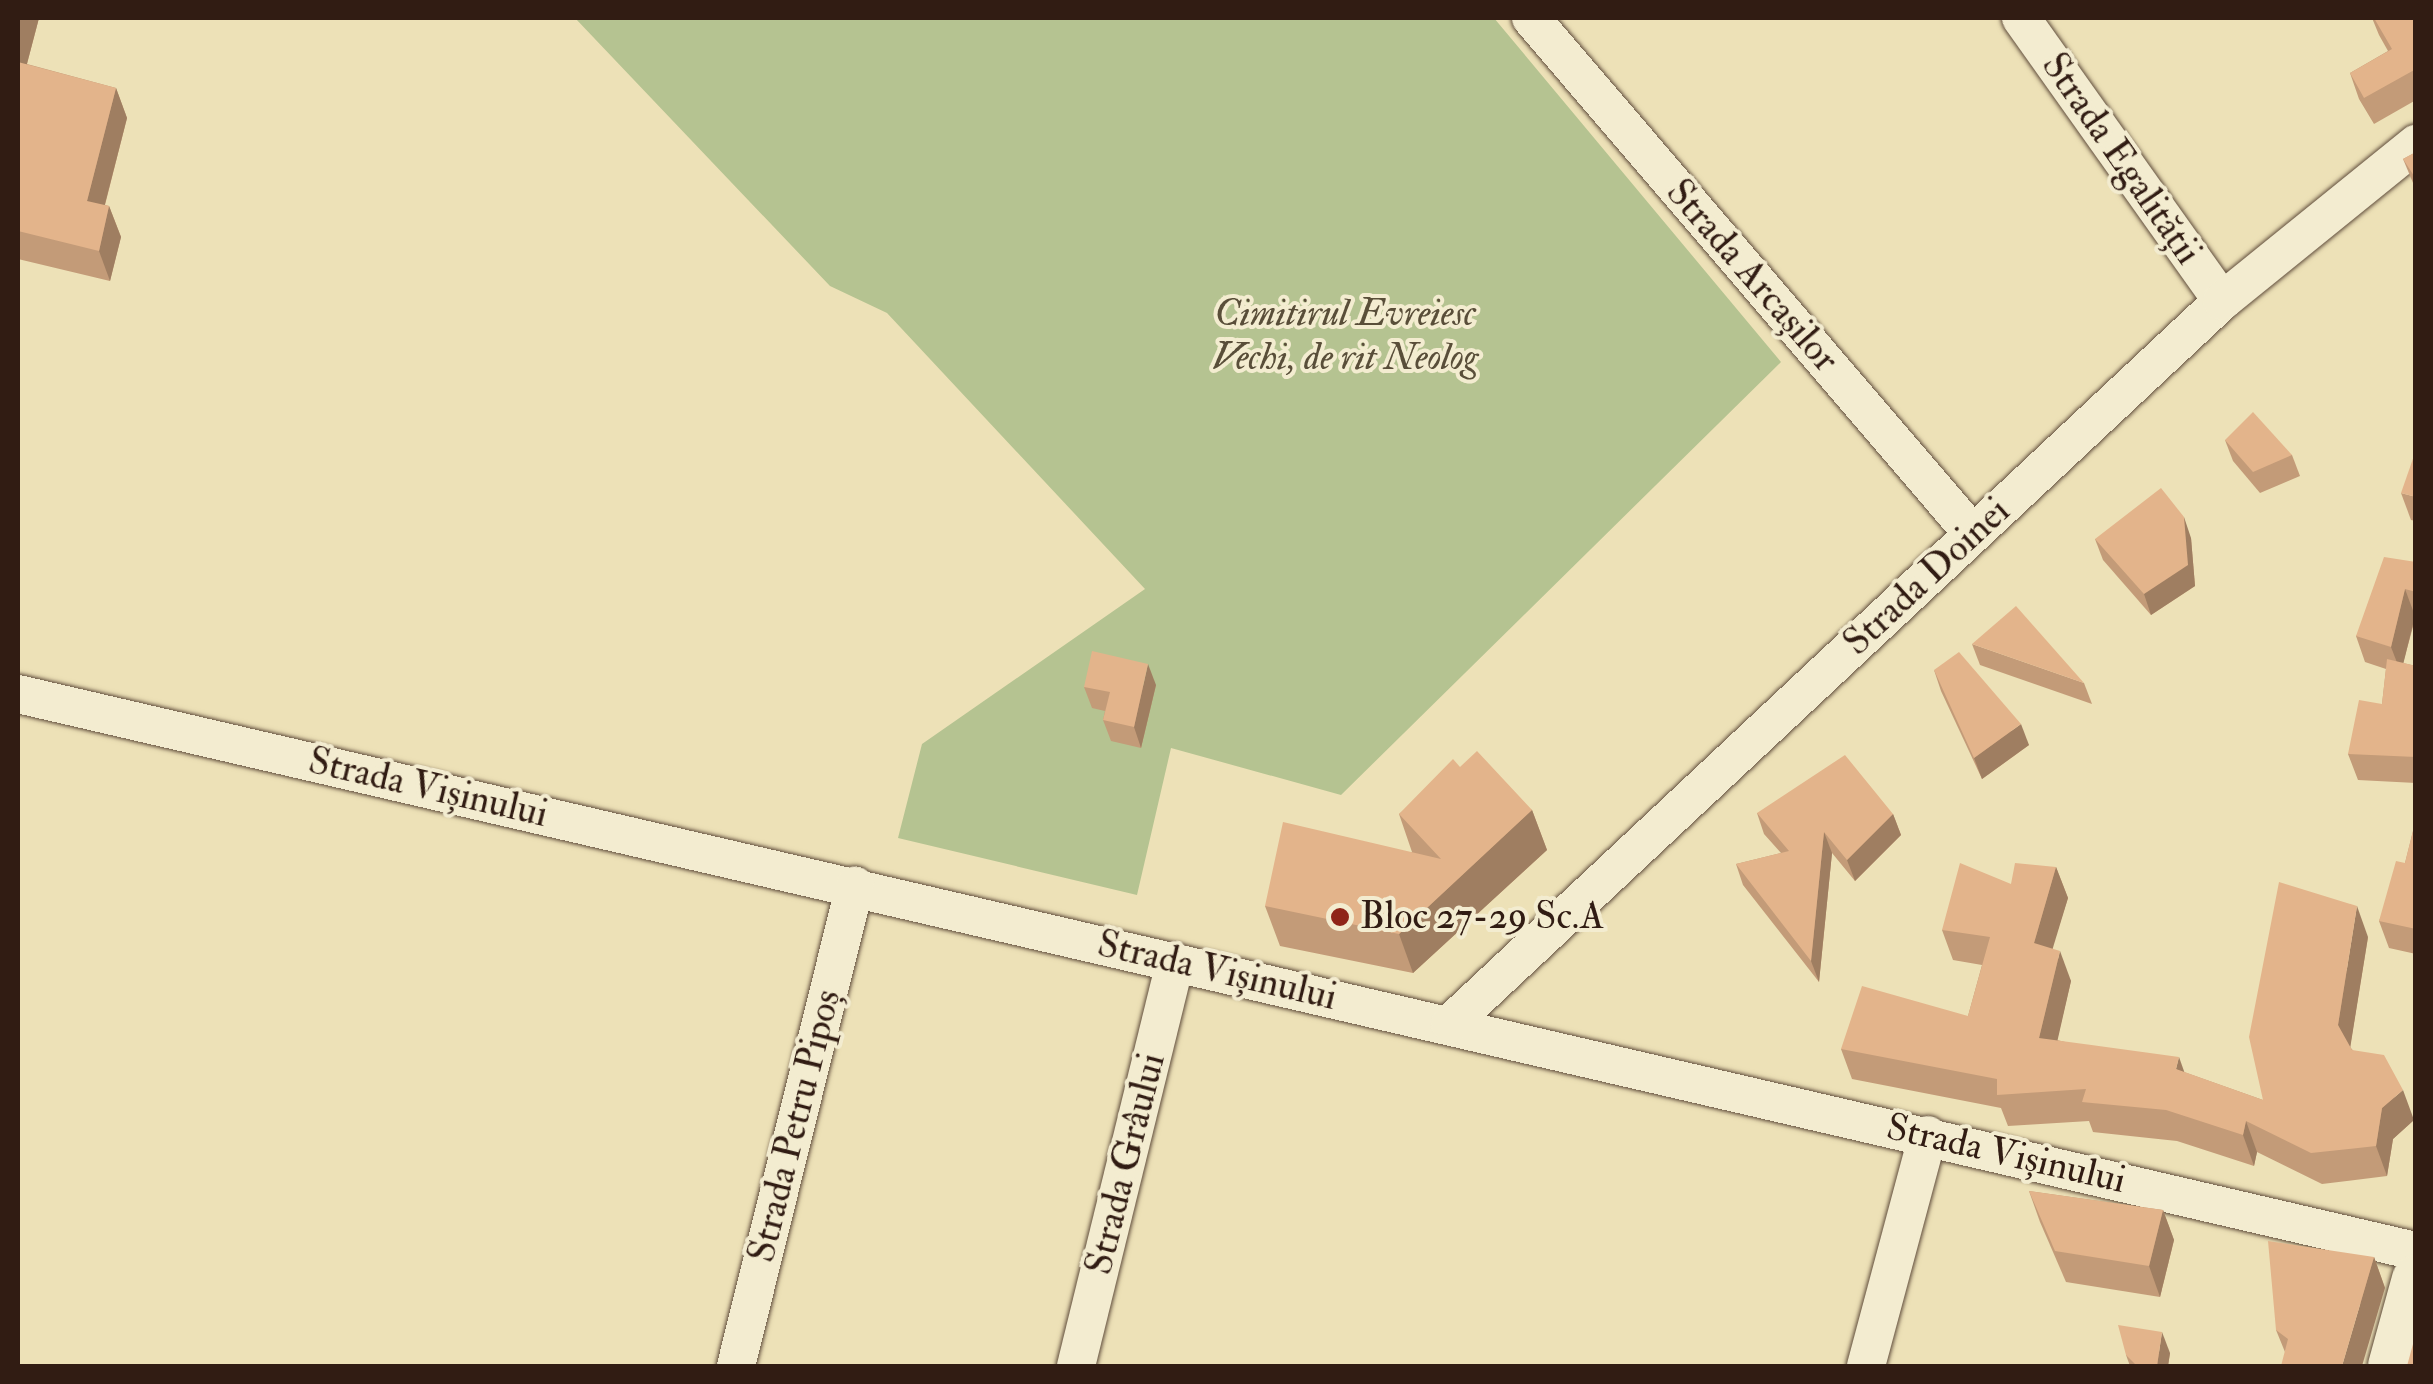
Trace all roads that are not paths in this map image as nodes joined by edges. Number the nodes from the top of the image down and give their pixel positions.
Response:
1 (1530, 18) edge
2 (2021, 18) edge
3 (2416, 144) edge
4 (2222, 301) junction
5 (1973, 534) junction
6 (18, 694) edge
7 (855, 886) junction
8 (1175, 962) junction
9 (1450, 1024) junction
10 (1928, 1134) junction
11 (2416, 1251) edge
12 (2416, 1279) edge
13 (736, 1366) edge
14 (1076, 1366) edge
15 (1866, 1366) edge
16 (2392, 1366) edge

1 - 5 street, Strada Arcașilor
2 - 4 street, Strada Egalității
3 - 4 street, Strada Doinei
4 - 5 street, Strada Doinei
5 - 9 street, Strada Doinei
6 - 7 street, Strada Vișinului
7 - 8 street, Strada Vișinului
7 - 13 street, Strada Petru Pipoș
8 - 9 street, Strada Vișinului
8 - 14 street, Strada Grâului
9 - 10 street, Strada Vișinului
10 - 11 street, Strada Vișinului
10 - 15 street
12 - 16 street

